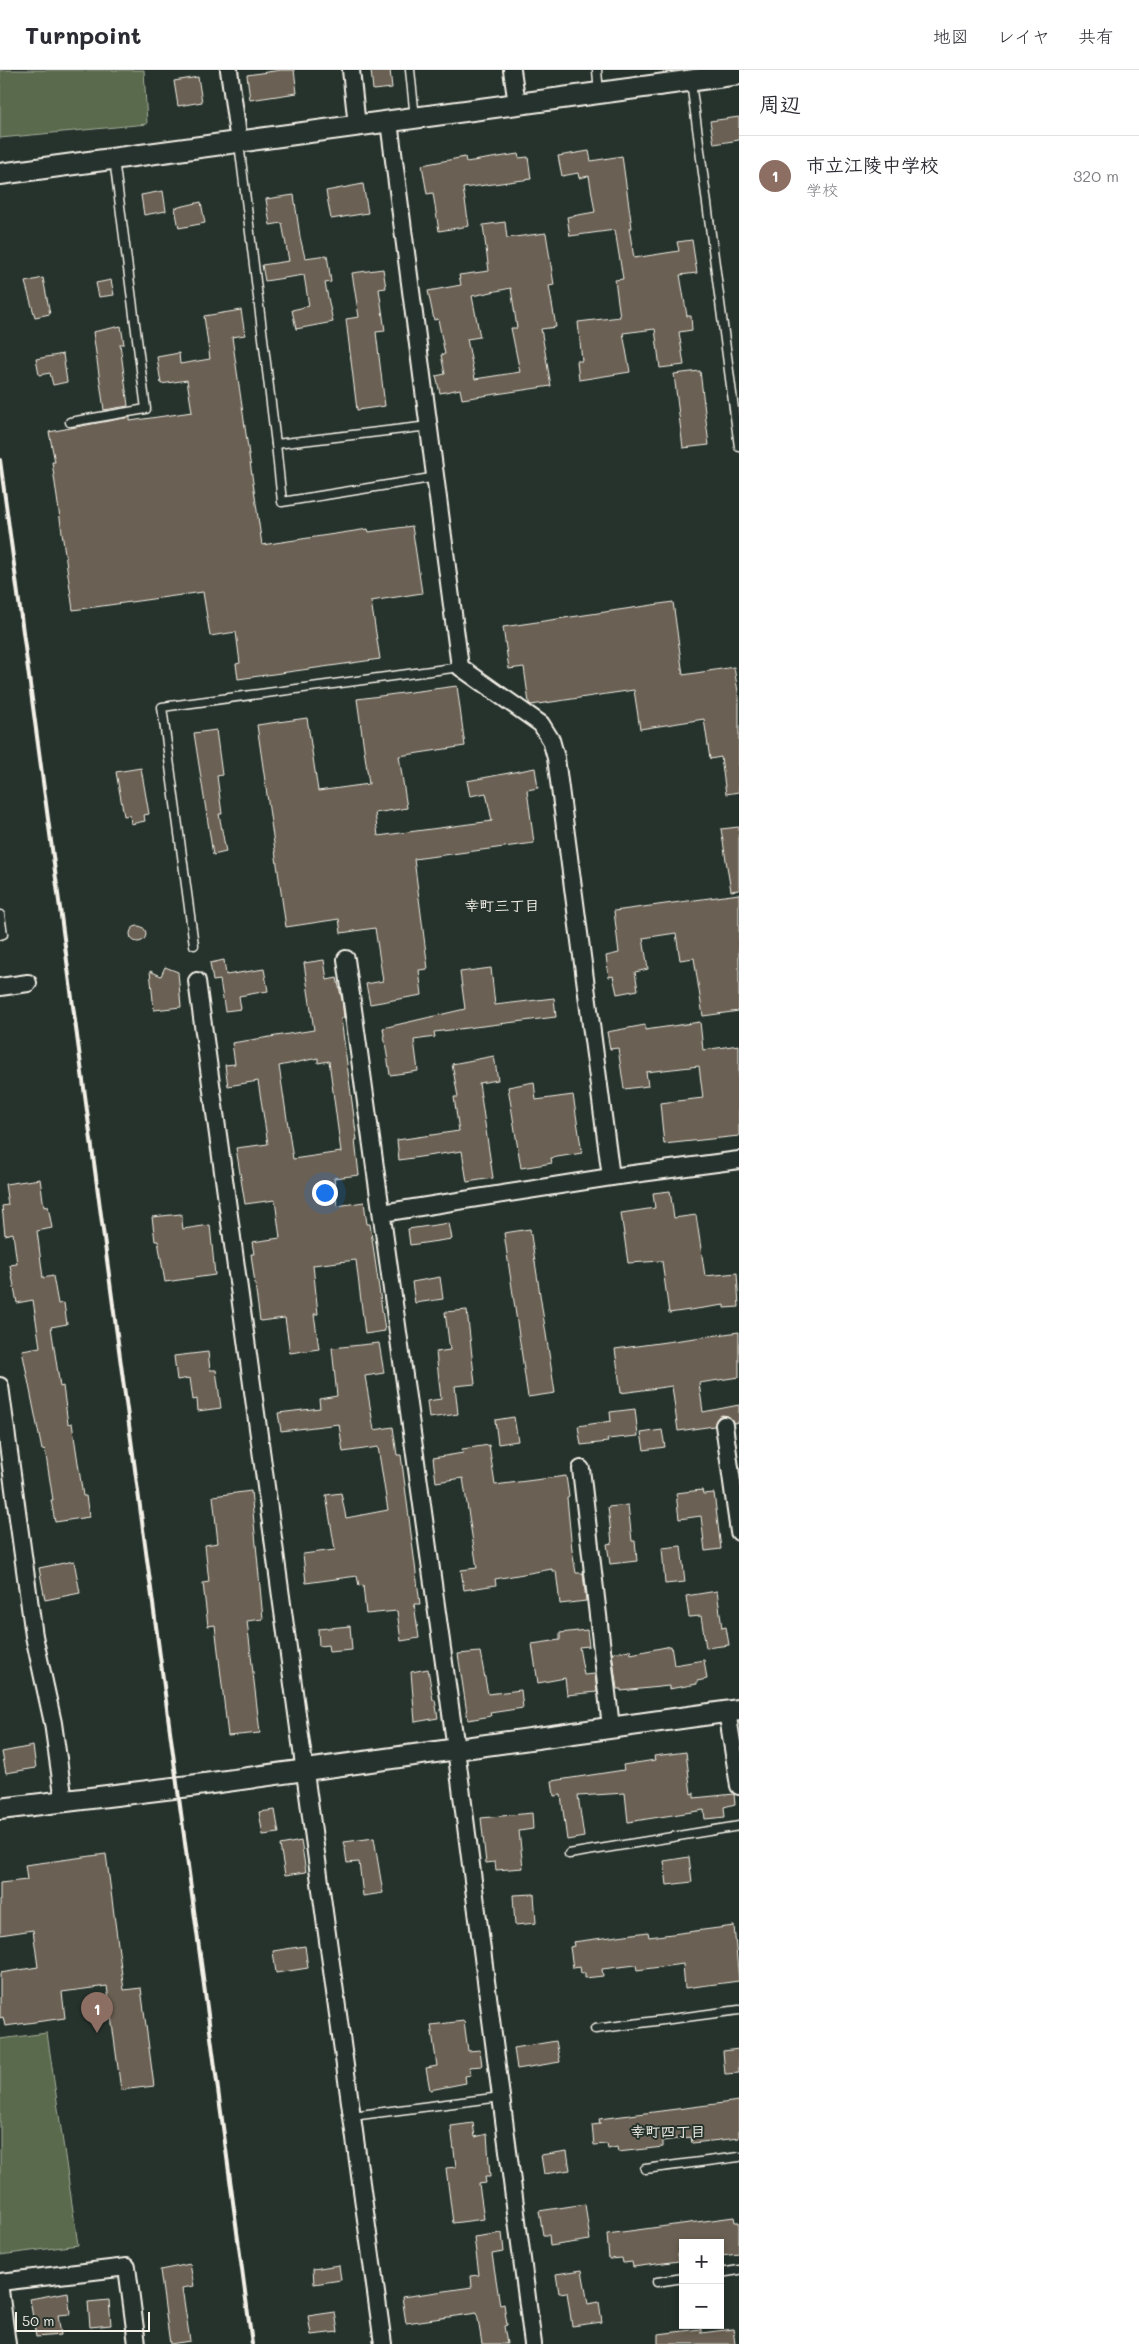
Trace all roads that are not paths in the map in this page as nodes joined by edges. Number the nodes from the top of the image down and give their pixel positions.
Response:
1 (229, 70) edge
2 (351, 70) edge
3 (410, 70) edge
4 (512, 70) edge
5 (597, 70) edge
6 (739, 74) edge
7 (690, 81) junction
8 (600, 93) junction
9 (516, 104) junction
10 (415, 118) junction
11 (389, 122) junction
12 (357, 126) junction
13 (239, 142) junction
14 (114, 159) junction
15 (0, 174) edge
16 (70, 422) dead end
17 (429, 426) junction
18 (276, 444) junction
19 (739, 447) edge
20 (437, 477) junction
21 (460, 668) junction
22 (0, 915) edge
23 (0, 935) edge
24 (194, 945) dead end
25 (346, 959) dead end
26 (197, 981) dead end
27 (28, 983) dead end
28 (0, 988) edge
29 (739, 1160) edge
30 (611, 1177) junction
31 (382, 1213) junction
32 (0, 1386) edge
33 (724, 1425) dead end
34 (581, 1470) dead end
35 (739, 1532) edge
36 (733, 1711) edge
37 (611, 1728) junction
38 (456, 1748) junction
39 (305, 1769) junction
40 (739, 1786) edge
41 (64, 1801) junction
42 (0, 1809) edge
43 (739, 1826) edge
44 (569, 1854) dead end
45 (739, 2010) edge
46 (595, 2029) dead end
47 (501, 2097) junction
48 (351, 2116) junction
49 (739, 2157) edge
50 (645, 2169) dead end
51 (739, 2270) edge
52 (724, 2272) edge
53 (679, 2279) edge
54 (0, 2282) edge
55 (657, 2282) dead end
56 (0, 2290) edge
57 (7, 2344) edge
58 (137, 2344) edge
59 (383, 2344) edge
60 (533, 2344) edge

1 - 13 street
2 - 12 street
3 - 10 lane
4 - 9 street
5 - 8 lane
6 - 7 street
7 - 8 street
7 - 19 lane
8 - 9 street
9 - 10 street
10 - 11 street
11 - 12 street
11 - 17 street
12 - 13 street
13 - 14 street
13 - 18 lane
14 - 15 street
14 - 16 lane
17 - 18 lane
17 - 20 street
18 - 20 lane
20 - 21 street
21 - 24 lane
21 - 30 street
22 - 23 lane
25 - 31 street
26 - 39 street
27 - 28 street
29 - 30 street
30 - 31 street
31 - 38 street
32 - 41 street
33 - 35 street
34 - 37 street
36 - 37 street
36 - 40 street
37 - 38 street
38 - 39 street
38 - 47 street
39 - 41 street
39 - 48 street
41 - 42 street
43 - 44 lane
45 - 46 lane
47 - 48 lane
47 - 60 street
48 - 59 street
49 - 50 lane
51 - 52 lane
53 - 55 lane
54 - 58 street
56 - 57 street

